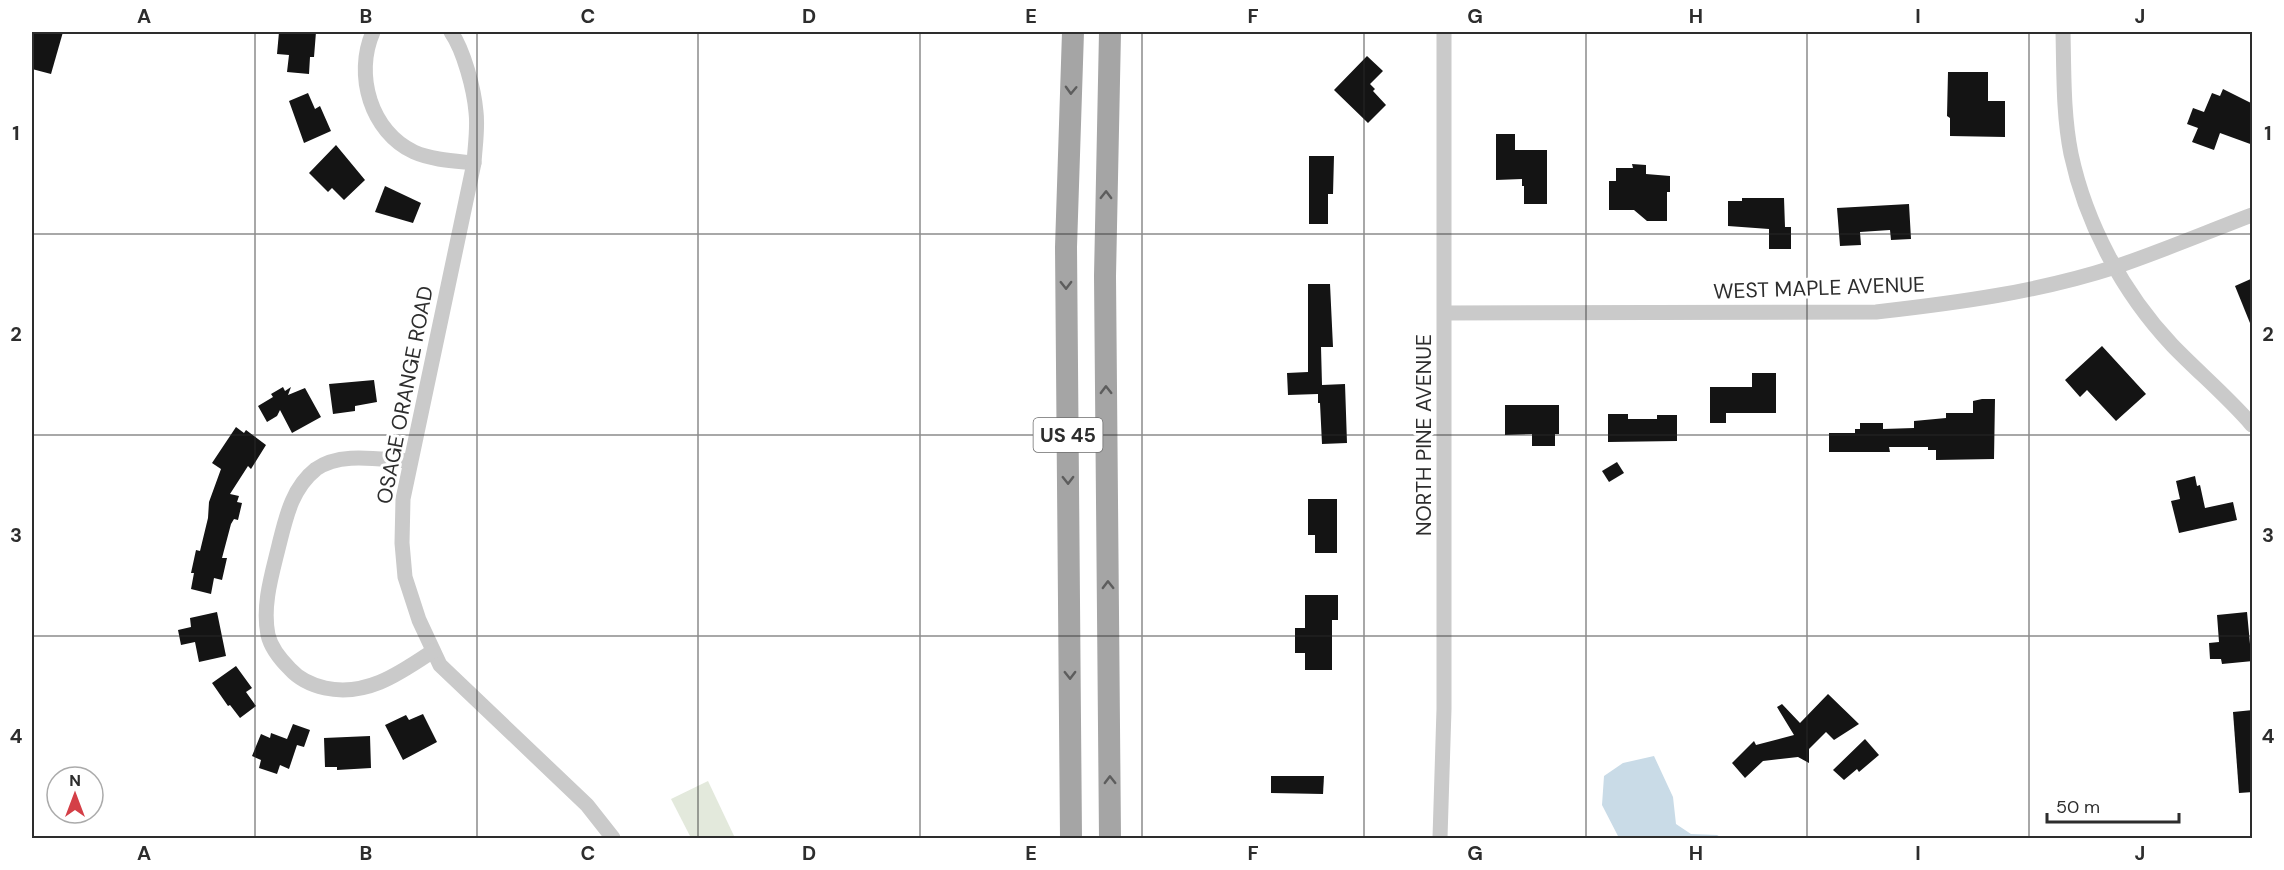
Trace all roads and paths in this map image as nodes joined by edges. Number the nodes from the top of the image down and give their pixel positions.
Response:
1 (372, 32) edge
2 (452, 32) edge
3 (1073, 32) edge
4 (1110, 32) edge
5 (1444, 32) edge
6 (2063, 32) edge
7 (474, 163) junction
8 (2253, 215) edge
9 (2114, 267) junction
10 (1445, 313) junction
11 (2253, 425) edge
12 (410, 461) junction
13 (434, 651) junction
14 (613, 838) edge
15 (1071, 838) edge
16 (1110, 838) edge
17 (1440, 838) edge

1 - 7 street
2 - 7 street, OSAGE ORANGE ROAD
3 -> 15 main road, US 45
16 -> 4 main road, US 45
5 - 10 street, NORTH PINE AVENUE
6 - 9 street
7 - 12 street, OSAGE ORANGE ROAD
8 - 9 street, WEST MAPLE AVENUE
9 - 10 street, WEST MAPLE AVENUE
9 - 11 street
10 - 17 street, NORTH PINE AVENUE
12 - 13 street, OSAGE ORANGE ROAD
12 - 13 street
13 - 14 street, OSAGE ORANGE ROAD

